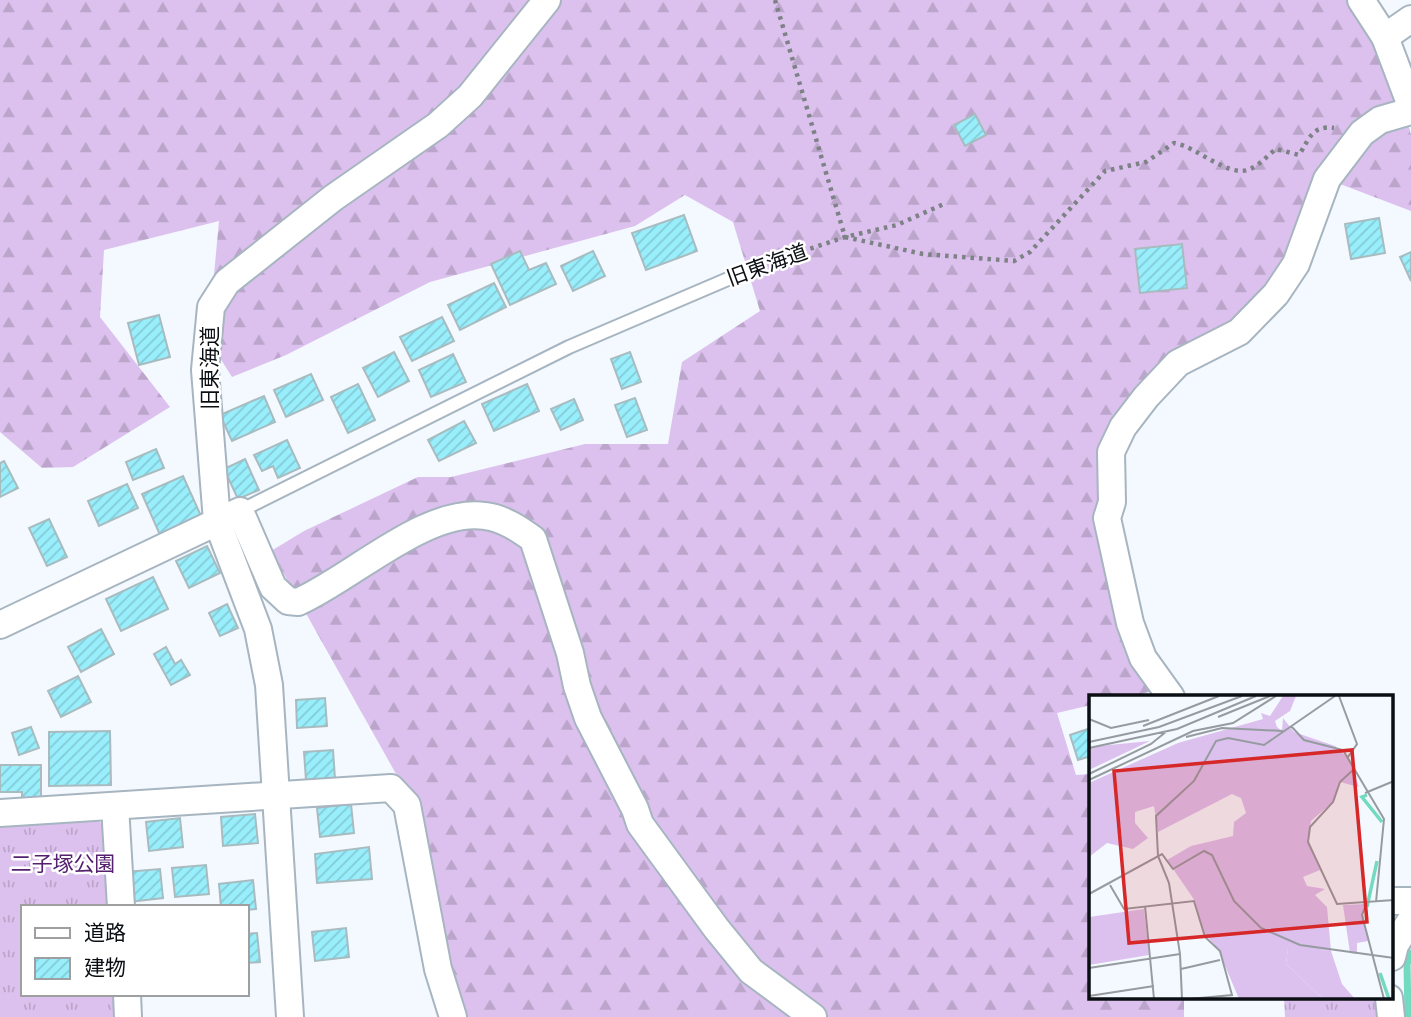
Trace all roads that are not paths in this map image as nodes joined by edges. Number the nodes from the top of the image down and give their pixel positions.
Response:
1 (547, 0) edge
2 (1361, 0) edge
3 (1411, 19) edge
4 (1385, 37) junction
5 (1411, 109) edge
6 (749, 270) road end
7 (228, 516) junction
8 (0, 625) edge
9 (1170, 695) edge
10 (276, 794) junction
11 (115, 806) junction
12 (0, 813) edge
13 (121, 905) edge
14 (1411, 919) edge
15 (1394, 949) edge
16 (127, 996) edge
17 (128, 1017) edge
18 (290, 1017) edge
19 (453, 1017) edge
20 (813, 1017) edge

1 - 7 street, 旧東海道
2 - 4 street
3 - 4 street
4 - 5 street
5 - 9 street
6 - 7 lane, 旧東海道
7 - 8 street, 旧東海道
7 - 10 street
7 - 20 street
10 - 11 street
10 - 18 street
10 - 19 street
11 - 12 street
11 - 13 street
14 - 15 street
16 - 17 street

